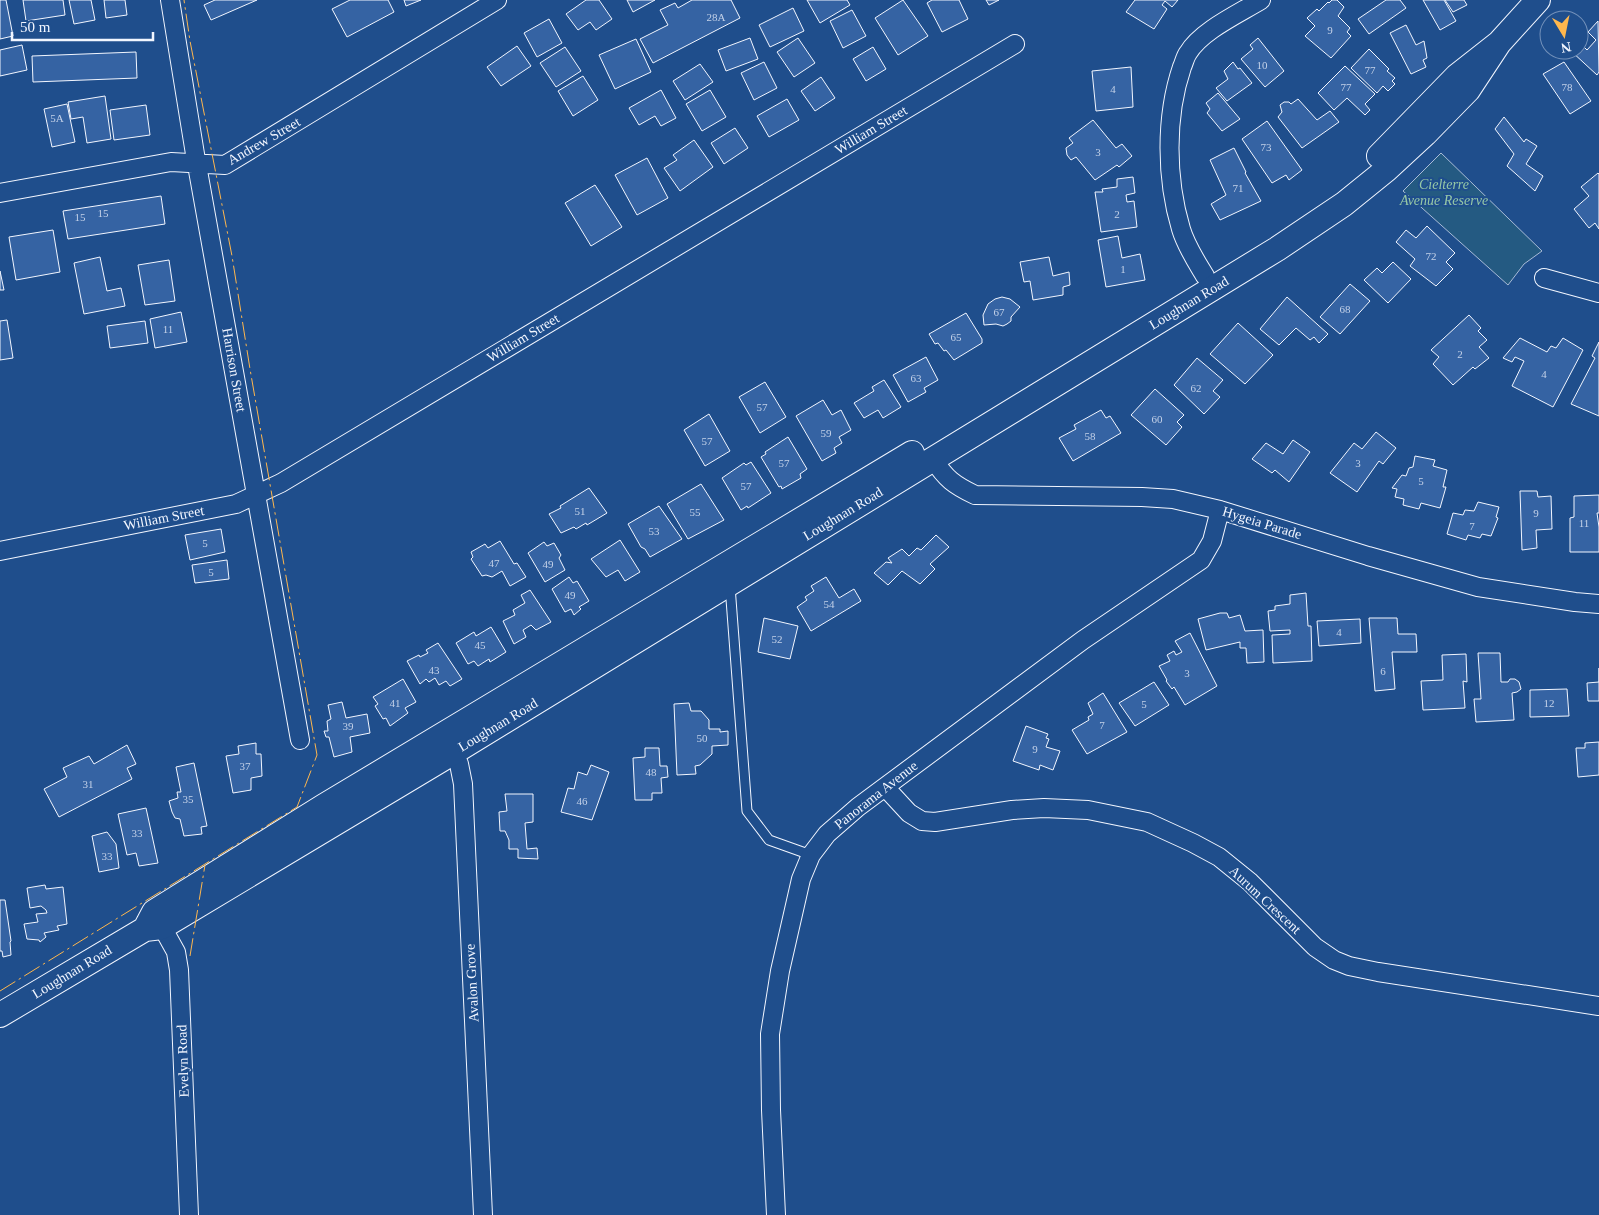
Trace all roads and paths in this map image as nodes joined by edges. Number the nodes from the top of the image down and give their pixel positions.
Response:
1 (170, 0) edge
2 (497, 0) edge
3 (1260, 0) edge
4 (1538, 0) edge
5 (1498, 43) junction
6 (1015, 44) dead end
7 (197, 164) junction
8 (0, 193) edge
9 (1205, 276) junction
10 (1544, 278) dead end
11 (1599, 294) edge
12 (934, 459) junction
13 (257, 495) junction
14 (1220, 510) junction
15 (0, 551) edge
16 (730, 583) junction
17 (1599, 604) edge
18 (300, 740) dead end
19 (454, 752) junction
20 (885, 787) junction
21 (812, 855) junction
22 (154, 923) junction
23 (1599, 1006) edge
24 (0, 1016) edge
25 (189, 1215) edge
26 (482, 1215) edge
27 (776, 1215) edge

1 - 7 street, Harrison Street
2 - 7 street, Andrew Street
3 - 9 street
4 - 5 main road, Loughnan Road
5 - 9 main road, Loughnan Road
5 - 12 main road, Loughnan Road
6 - 13 street, William Street
7 - 8 street, Andrew Street
7 - 13 street, Harrison Street
9 - 22 main road, Loughnan Road
10 - 11 street
12 - 14 street, Hygeia Parade
12 - 16 main road, Loughnan Road
13 - 15 street, William Street
13 - 18 street, Harrison Street
14 - 17 street, Hygeia Parade
14 - 20 street, Panorama Avenue
16 - 19 main road, Loughnan Road
16 - 21 lane
19 - 22 main road, Loughnan Road
19 - 26 street, Avalon Grove
20 - 21 street, Panorama Avenue
20 - 23 street, Aurum Crescent
21 - 27 street, Panorama Avenue
22 - 24 main road, Loughnan Road
22 - 25 street, Evelyn Road

